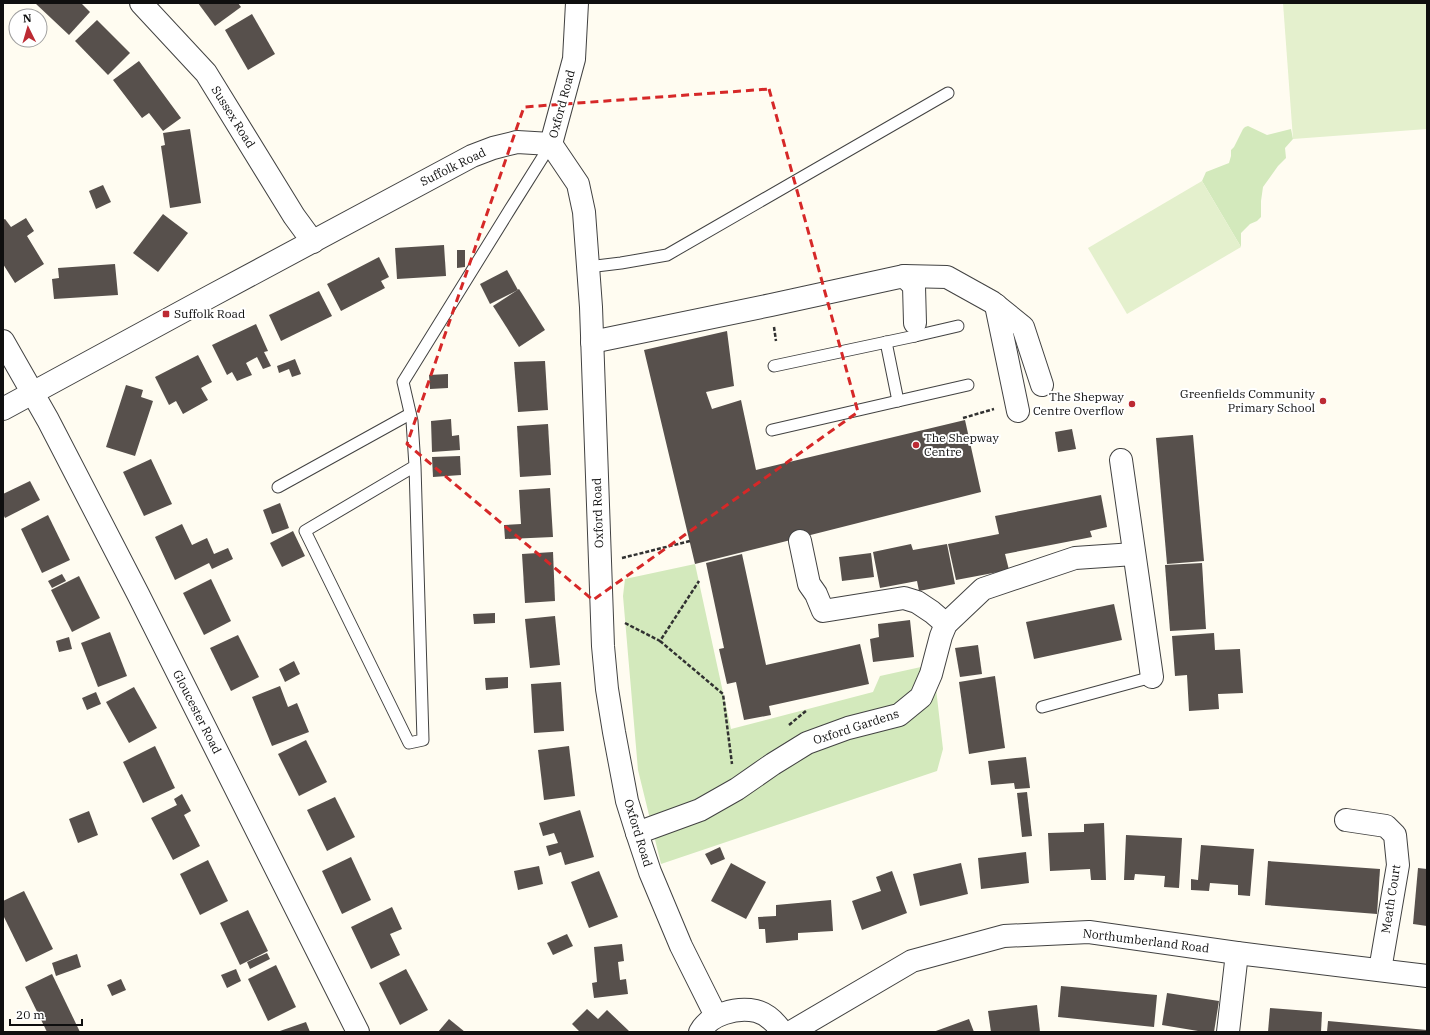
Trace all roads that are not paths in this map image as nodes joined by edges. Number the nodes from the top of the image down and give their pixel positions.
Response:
1 (141, 3) edge
2 (577, 3) edge
3 (948, 93) dead end
4 (551, 144) junction
5 (313, 242) junction
6 (588, 267) junction
7 (904, 276) junction
8 (996, 305) junction
9 (958, 326) dead end
10 (915, 330) junction
11 (3, 341) edge
12 (592, 342) junction
13 (886, 342) junction
14 (774, 366) dead end
15 (968, 385) dead end
16 (1042, 385) dead end
17 (33, 393) junction
18 (898, 401) junction
19 (1017, 407) road end
20 (3, 409) edge
21 (410, 414) junction
22 (772, 430) dead end
23 (1121, 460) dead end
24 (415, 466) junction
25 (278, 486) dead end
26 (800, 541) dead end
27 (1134, 554) junction
28 (946, 624) junction
29 (1152, 677) joint
30 (1042, 706) dead end
31 (1346, 820) dead end
32 (636, 833) junction
33 (1238, 952) junction
34 (1380, 970) junction
35 (1427, 976) edge
36 (716, 1016) junction
37 (358, 1032) edge
38 (700, 1032) edge
39 (782, 1032) edge
40 (791, 1032) edge
41 (1228, 1032) edge

1 - 5 street, Sussex Road
2 - 4 street, Oxford Road
3 - 6 lane
4 - 5 street, Suffolk Road
4 - 6 street, Oxford Road
4 - 21 lane
5 - 17 street, Suffolk Road
6 - 12 street, Oxford Road
7 - 8 street
7 - 10 street
7 - 12 street
8 - 16 street
8 - 19 street
9 - 10 lane
10 - 13 lane
11 - 17 street, Gloucester Road
12 - 32 street, Oxford Road
13 - 14 lane
13 - 18 lane
15 - 18 lane
17 - 20 street, Suffolk Road
17 - 37 street, Gloucester Road
18 - 22 lane
21 - 24 lane
21 - 25 lane
23 - 27 street
24 - 24 lane
26 - 28 street
27 - 28 street, Oxford Gardens
27 - 29 street
28 - 32 street, Oxford Gardens
29 - 30 lane
31 - 34 street, Meath Court
32 - 36 street, Oxford Road
33 - 34 street, Northumberland Road
33 - 40 street, Northumberland Road
33 - 41 street
34 - 35 street, Northumberland Road
36 - 38 street
36 - 39 street

